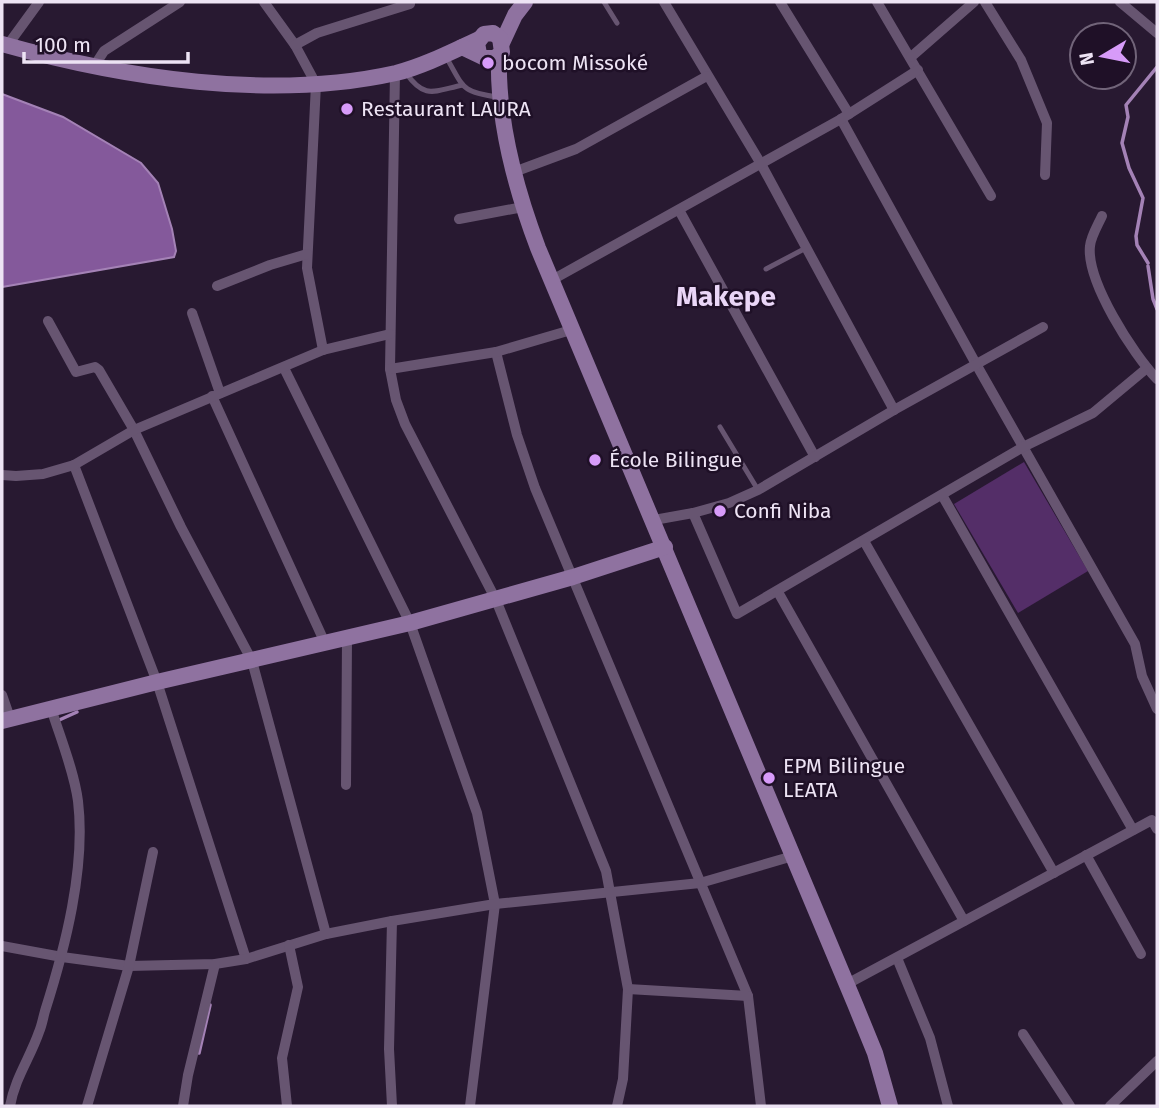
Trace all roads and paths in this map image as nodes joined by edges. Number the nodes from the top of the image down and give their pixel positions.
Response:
1 (40, 2) edge
2 (180, 2) edge
3 (264, 2) edge
4 (604, 2) edge
5 (664, 2) edge
6 (780, 2) edge
7 (877, 2) edge
8 (974, 2) edge
9 (985, 2) edge
10 (1120, 2) edge
11 (410, 4) dead end
12 (520, 8) edge
13 (617, 23) dead end
14 (1157, 33) edge
15 (5, 45) edge
16 (295, 45) junction
17 (488, 47) junction
18 (444, 54) junction
19 (911, 57) junction
20 (95, 65) junction
21 (918, 70) junction
22 (400, 71) junction
23 (707, 76) junction
24 (316, 84) junction
25 (463, 85) junction
26 (499, 92) junction
27 (845, 117) junction
28 (761, 164) junction
29 (514, 172) junction
30 (1045, 175) dead end
31 (991, 196) dead end
32 (523, 207) junction
33 (680, 210) junction
34 (1102, 216) dead end
35 (459, 219) dead end
36 (806, 248) junction
37 (307, 254) junction
38 (766, 269) dead end
39 (552, 280) junction
40 (217, 286) dead end
41 (192, 313) dead end
42 (48, 321) dead end
43 (1043, 327) dead end
44 (571, 330) junction
45 (390, 334) junction
46 (323, 351) junction
47 (496, 352) junction
48 (976, 364) junction
49 (284, 368) junction
50 (1147, 368) junction
51 (390, 369) junction
52 (1157, 379) edge
53 (216, 395) junction
54 (894, 410) junction
55 (720, 427) dead end
56 (134, 430) junction
57 (1023, 447) junction
58 (815, 457) junction
59 (74, 465) junction
60 (2, 475) edge
61 (758, 490) junction
62 (942, 495) junction
63 (693, 513) junction
64 (654, 520) junction
65 (864, 541) junction
66 (664, 547) junction
67 (573, 577) junction
68 (778, 592) junction
69 (496, 600) junction
70 (410, 623) junction
71 (347, 638) junction
72 (325, 643) junction
73 (252, 661) junction
74 (157, 682) junction
75 (2, 695) edge
76 (51, 708) junction
77 (1157, 709) edge
78 (6, 719) edge
79 (346, 785) dead end
80 (1157, 829) edge
81 (1133, 830) junction
82 (153, 852) dead end
83 (1086, 855) junction
84 (793, 856) junction
85 (1054, 873) junction
86 (700, 883) junction
87 (610, 892) junction
88 (495, 904) junction
89 (392, 920) junction
90 (964, 921) junction
91 (326, 934) junction
92 (289, 945) junction
93 (2, 946) edge
94 (1141, 954) dead end
95 (62, 957) junction
96 (897, 958) junction
97 (246, 959) junction
98 (215, 964) junction
99 (129, 966) junction
100 (847, 984) junction
101 (628, 989) junction
102 (748, 996) junction
103 (1023, 1034) dead end
104 (1157, 1061) edge
105 (1114, 1105) edge
106 (10, 1106) edge
107 (87, 1106) edge
108 (183, 1106) edge
109 (286, 1106) edge
110 (392, 1106) edge
111 (470, 1106) edge
112 (617, 1106) edge
113 (761, 1106) edge
114 (890, 1106) edge
115 (948, 1106) edge
116 (1070, 1106) edge

1 - 15 street
2 - 20 street
3 - 16 street
4 - 13 lane
5 - 23 street
6 - 27 street
7 - 19 street
8 - 19 street
9 - 30 street
10 - 14 street
11 - 16 street
12 - 17 main road
15 - 20 main road
16 - 24 street
17 - 18 main road
17 - 26 main road
18 - 22 main road
18 - 25 lane
19 - 21 street
20 - 24 main road
21 - 27 street
21 - 31 street
22 - 24 main road
22 - 25 lane
22 - 45 street
23 - 28 street
23 - 29 street
24 - 37 street
25 - 26 lane
26 - 29 main road
27 - 28 street
27 - 48 street
28 - 33 street
28 - 36 street
29 - 32 main road
32 - 35 street
32 - 39 main road
33 - 39 street
33 - 58 street
34 - 50 street
36 - 38 lane
36 - 54 street
37 - 40 street
37 - 46 street
39 - 44 main road
41 - 53 street
42 - 56 street
43 - 48 street
44 - 47 street
44 - 64 main road
45 - 46 street
45 - 51 street
46 - 49 street
47 - 51 street
47 - 67 street
48 - 54 street
48 - 57 street
49 - 53 street
49 - 70 street
50 - 52 street
50 - 57 street
51 - 69 street
53 - 56 street
53 - 72 street
54 - 58 street
55 - 61 lane
56 - 59 street
56 - 73 street
57 - 62 street
57 - 77 street
58 - 61 street
59 - 60 street
59 - 74 street
61 - 63 street
62 - 65 street
62 - 81 street
63 - 64 street
63 - 68 street
64 - 66 main road
65 - 68 street
65 - 85 street
66 - 67 main road
66 - 84 main road
67 - 69 main road
67 - 86 street
68 - 90 street
69 - 70 main road
69 - 87 street
70 - 71 main road
70 - 88 street
71 - 72 main road
71 - 79 street
72 - 73 main road
73 - 74 main road
73 - 91 street
74 - 76 main road
74 - 97 street
75 - 78 street
76 - 78 main road
76 - 95 street
80 - 81 street
81 - 83 street
82 - 99 street
83 - 85 street
83 - 94 street
84 - 86 street
84 - 100 main road
85 - 90 street
86 - 87 street
86 - 102 street
87 - 88 street
87 - 101 street
88 - 89 street
88 - 111 street
89 - 91 street
89 - 110 street
90 - 96 street
91 - 92 street
92 - 97 street
92 - 109 street
93 - 95 street
95 - 99 street
95 - 106 street
96 - 100 street
96 - 115 street
97 - 98 street
98 - 99 street
98 - 108 street
99 - 107 street
100 - 114 main road
101 - 102 street
101 - 112 street
102 - 113 street
103 - 116 street
104 - 105 street

